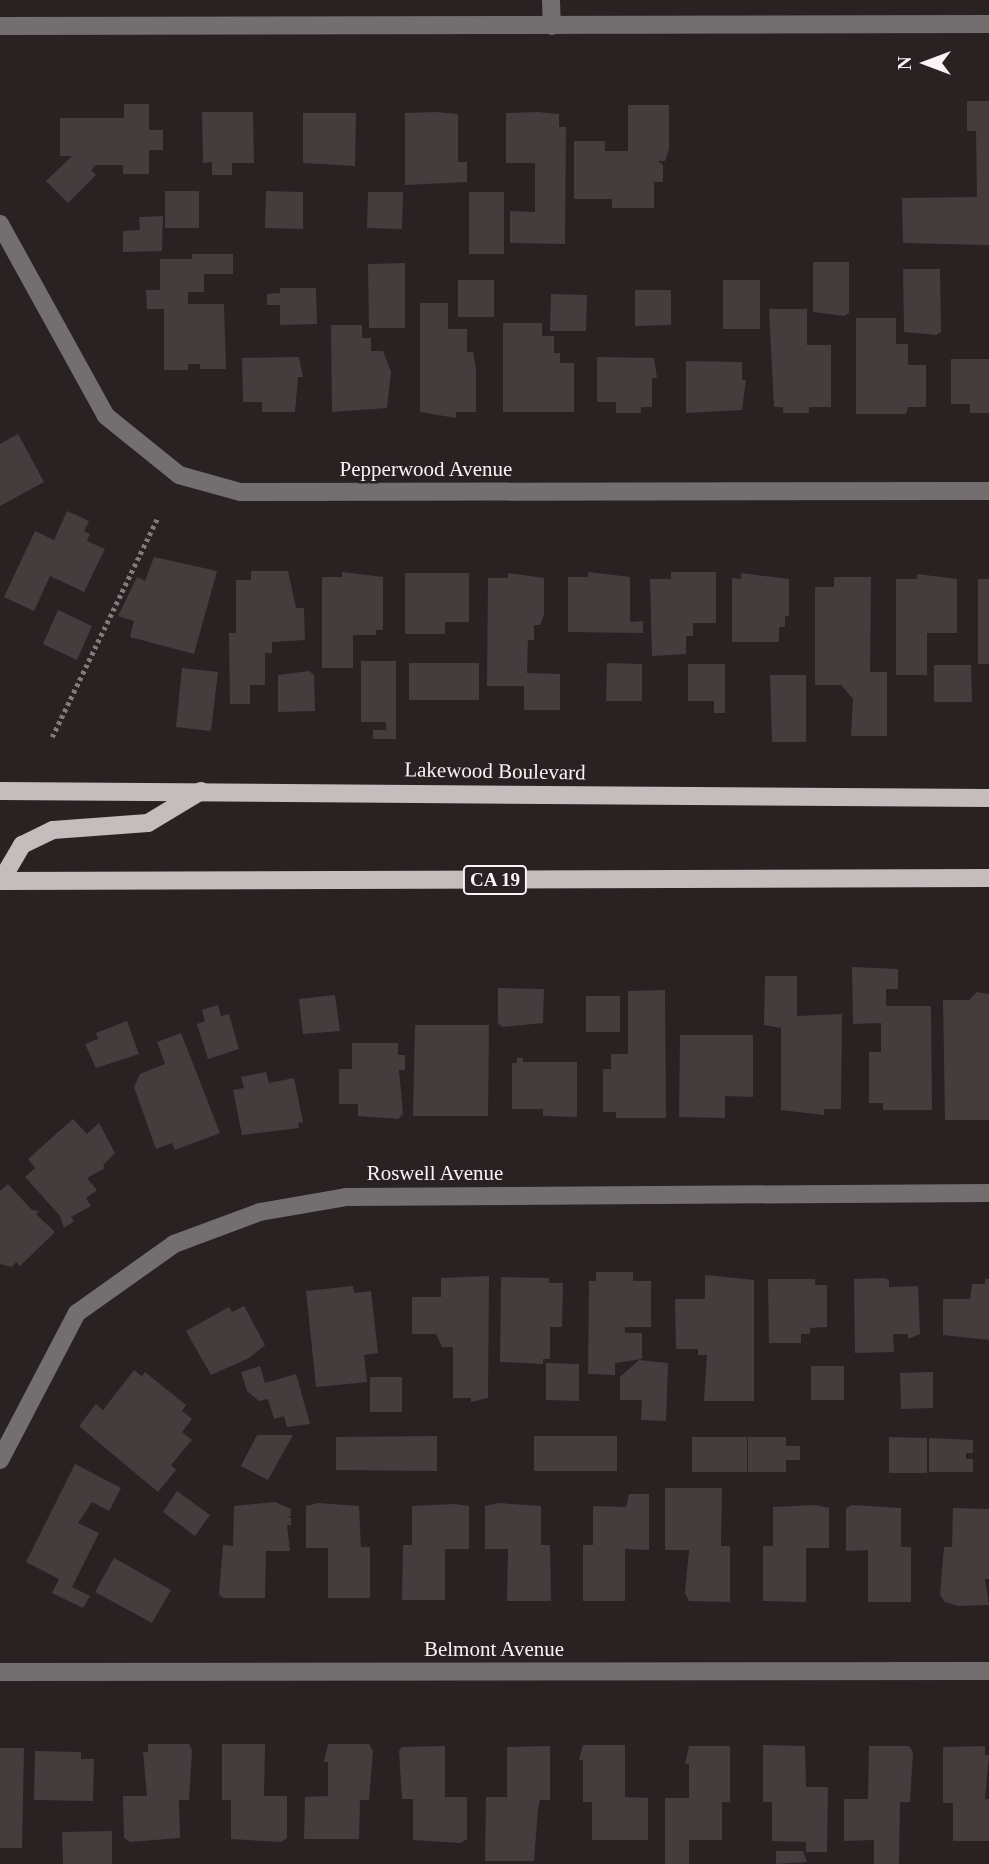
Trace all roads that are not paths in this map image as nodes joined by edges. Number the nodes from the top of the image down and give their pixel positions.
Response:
1 (551, 0) edge
2 (989, 24) edge
3 (0, 26) edge
4 (551, 26) junction
5 (0, 224) edge
6 (989, 491) edge
7 (0, 791) edge
8 (201, 791) junction
9 (989, 798) edge
10 (989, 878) edge
11 (1, 881) edge
12 (989, 1193) edge
13 (0, 1460) edge
14 (989, 1671) edge
15 (0, 1672) edge

1 - 4 street
2 - 4 street
3 - 4 street
5 - 6 street, Pepperwood Avenue
7 - 8 main road, Lakewood Boulevard
8 - 9 main road, Lakewood Boulevard
8 - 11 main road
10 - 11 main road, CA 19
12 - 13 street, Roswell Avenue
14 - 15 street, Belmont Avenue

